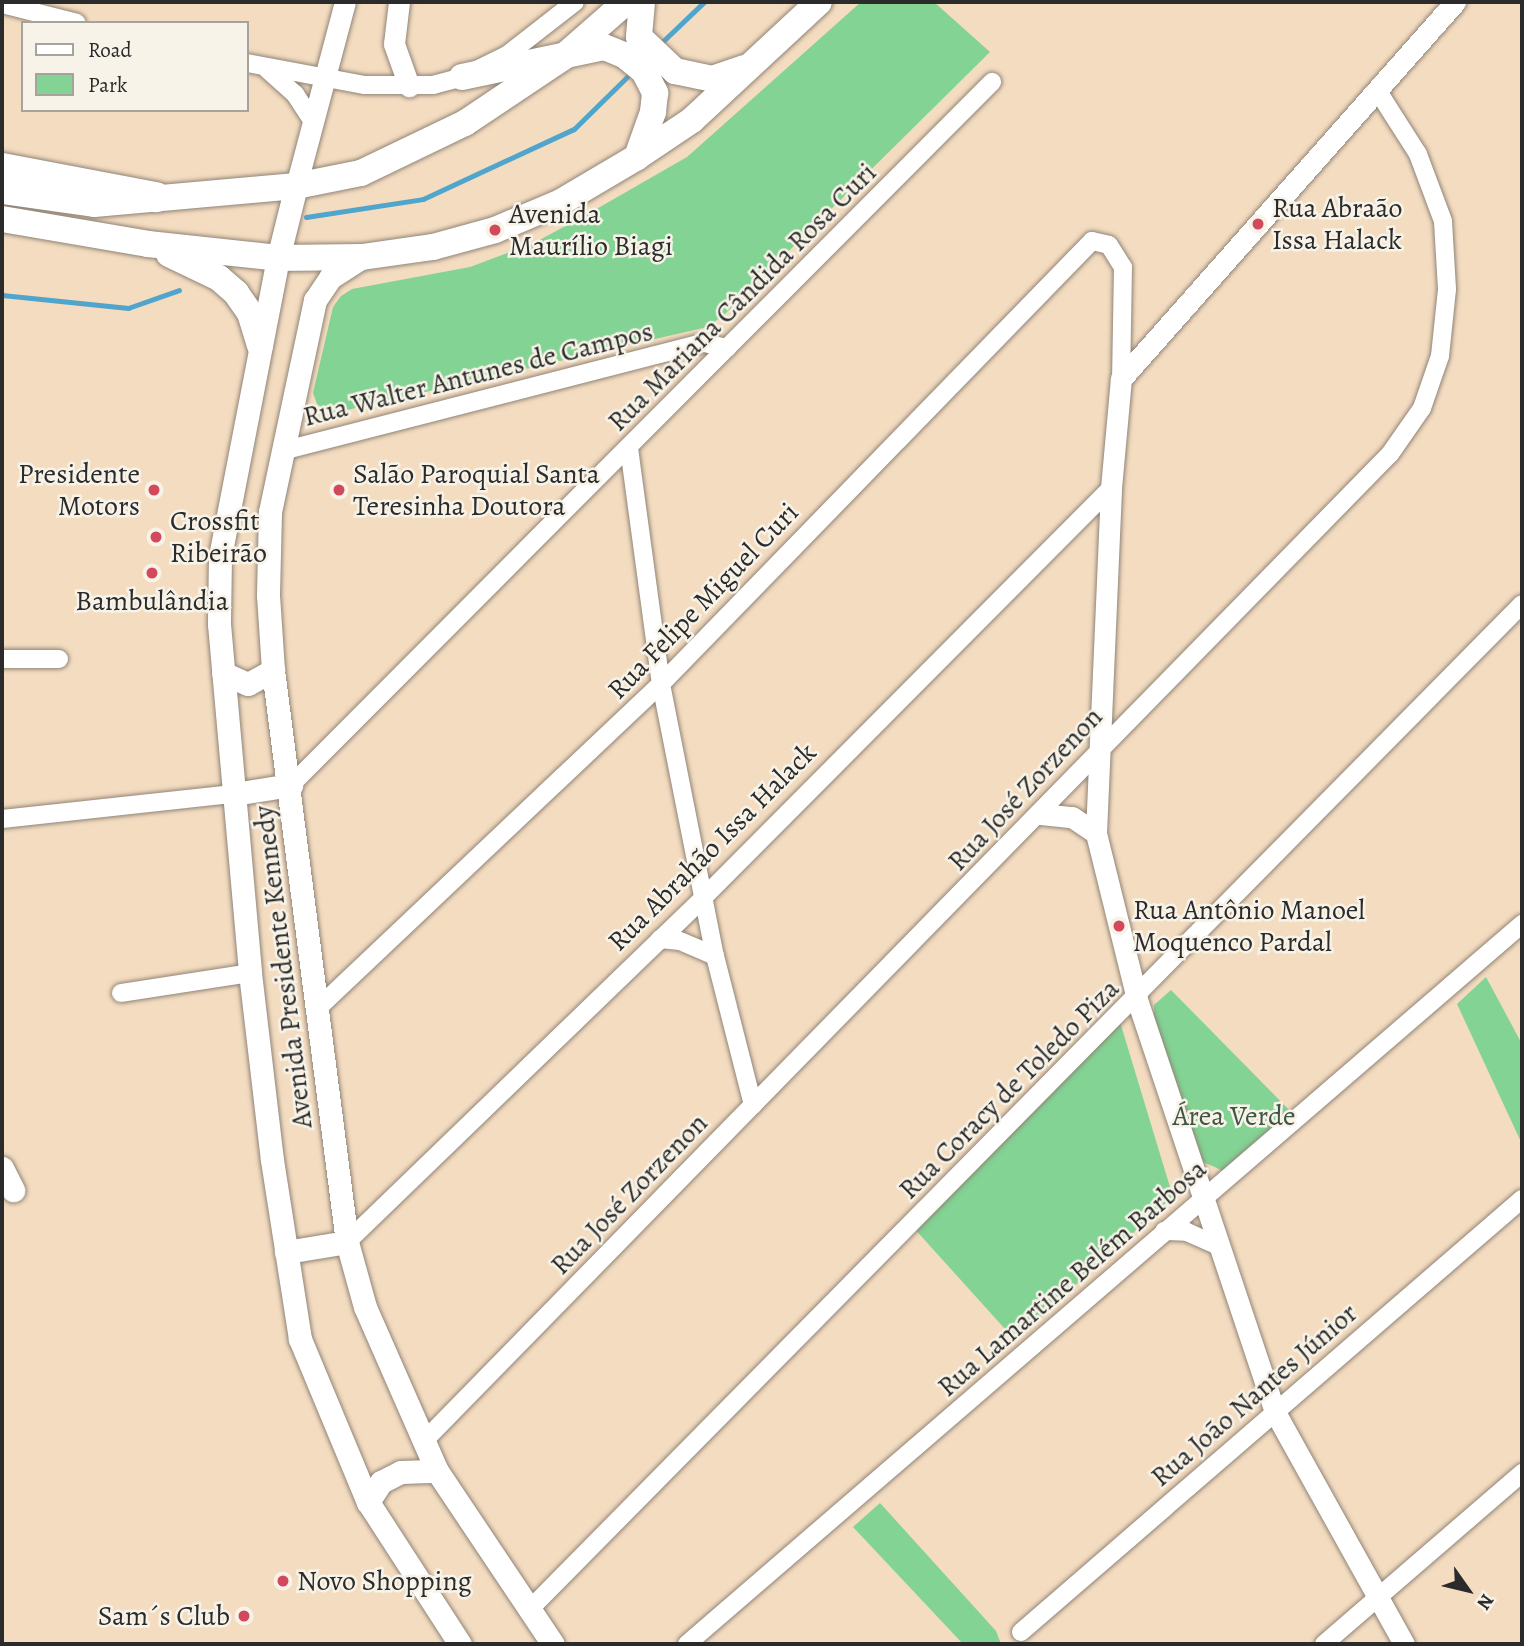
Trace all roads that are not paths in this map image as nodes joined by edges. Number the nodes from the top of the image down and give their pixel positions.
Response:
1 (345, 2) edge
2 (399, 2) edge
3 (575, 2) edge
4 (626, 2) edge
5 (642, 2) edge
6 (819, 2) edge
7 (1455, 2) edge
8 (2, 4) edge
9 (69, 21) edge
10 (631, 46) junction
11 (562, 58) junction
12 (761, 60) junction
13 (255, 65) edge
14 (462, 77) junction
15 (323, 79) junction
16 (992, 82) dead end
17 (409, 86) junction
18 (1377, 90) junction
19 (313, 122) junction
20 (637, 157) junction
21 (2, 168) edge
22 (296, 186) junction
23 (2, 191) edge
24 (156, 197) junction
25 (2, 219) edge
26 (148, 244) junction
27 (362, 257) junction
28 (278, 258) junction
29 (260, 346) junction
30 (727, 348) junction
31 (1121, 379) junction
32 (629, 448) junction
33 (282, 452) junction
34 (1111, 488) junction
35 (1522, 604) edge
36 (2, 659) edge
37 (59, 659) dead end
38 (273, 670) junction
39 (223, 673) junction
40 (661, 684) junction
41 (1100, 748) junction
42 (291, 785) junction
43 (234, 794) junction
44 (1041, 814) junction
45 (2, 819) edge
46 (1096, 833) junction
47 (704, 897) junction
48 (1522, 924) edge
49 (660, 939) junction
50 (715, 956) junction
51 (250, 973) junction
52 (121, 993) dead end
53 (1137, 999) junction
54 (318, 1008) junction
55 (753, 1105) junction
56 (2, 1168) edge
57 (13, 1190) dead end
58 (1203, 1198) junction
59 (1522, 1199) edge
60 (1164, 1231) junction
61 (347, 1242) junction
62 (1220, 1247) junction
63 (286, 1252) junction
64 (1275, 1412) junction
65 (423, 1442) junction
66 (436, 1471) junction
67 (1522, 1474) edge
68 (368, 1502) junction
69 (1377, 1598) junction
70 (530, 1609) junction
71 (1021, 1632) dead end
72 (460, 1644) edge
73 (553, 1644) edge
74 (687, 1644) edge
75 (1324, 1644) edge
76 (1404, 1644) edge

1 - 15 street
2 - 17 street
3 - 14 street
4 - 11 main road
5 - 10 main road
6 - 12 main road
7 - 18 street
8 - 9 street
10 - 11 main road
10 - 12 main road
10 - 20 main road
11 - 14 main road
11 - 22 main road
12 - 20 main road
13 - 15 street
13 - 19 street
14 - 17 street
15 - 17 street
15 - 19 street
16 - 30 street, Rua Mariana Cândida Rosa Curi
18 - 31 street
18 - 41 street, Rua José Zorzenon
19 - 22 street
20 - 27 main road
21 - 24 highway
22 - 24 main road
22 - 28 main road, Avenida Presidente Kennedy
23 - 24 main road
25 - 26 main road
26 - 28 main road
26 - 29 main road
27 - 28 main road
27 - 33 main road, Avenida Presidente Kennedy
28 - 29 main road, Avenida Presidente Kennedy
29 - 39 main road, Avenida Presidente Kennedy
30 - 32 street, Rua Mariana Cândida Rosa Curi
30 - 33 street, Rua Walter Antunes de Campos
31 - 34 street
31 - 40 street, Rua Felipe Miguel Curi
32 - 40 street
32 - 42 street, Rua Mariana Cândida Rosa Curi
33 - 38 main road, Avenida Presidente Kennedy
34 - 41 street
34 - 47 street, Rua Abrahão Issa Halack
35 - 53 street, Rua Coracy de Toledo Piza
36 - 37 street
38 - 39 main road
38 - 42 main road, Avenida Presidente Kennedy
39 - 43 main road, Avenida Presidente Kennedy
40 - 47 street
40 - 54 street, Rua Felipe Miguel Curi
41 - 44 street, Rua José Zorzenon
41 - 46 street
42 - 43 main road
42 - 54 main road, Avenida Presidente Kennedy
43 - 45 street
43 - 51 main road, Avenida Presidente Kennedy
44 - 46 street
44 - 55 street, Rua José Zorzenon
46 - 53 street
47 - 49 street, Rua Abrahão Issa Halack
47 - 50 street
48 - 58 street, Rua Lamartine Belém Barbosa
49 - 50 street
49 - 61 street, Rua Abrahão Issa Halack
50 - 55 street
51 - 52 street
51 - 63 main road, Avenida Presidente Kennedy
53 - 58 street
53 - 70 street, Rua Coracy de Toledo Piza
54 - 61 main road, Avenida Presidente Kennedy
55 - 65 street, Rua José Zorzenon
56 - 57 main road
58 - 60 street, Rua Lamartine Belém Barbosa
58 - 62 street
59 - 64 street, Rua João Nantes Júnior
60 - 62 street
60 - 74 street, Rua Lamartine Belém Barbosa
61 - 63 main road
61 - 65 main road, Avenida Presidente Kennedy
62 - 64 street
63 - 68 main road, Avenida Presidente Kennedy
64 - 69 street
64 - 71 street, Rua João Nantes Júnior
65 - 66 main road, Avenida Presidente Kennedy
66 - 68 main road
66 - 70 main road, Avenida Presidente Kennedy
67 - 69 street
68 - 72 main road, Avenida Presidente Kennedy
69 - 75 street
69 - 76 street
70 - 73 main road, Avenida Presidente Kennedy

